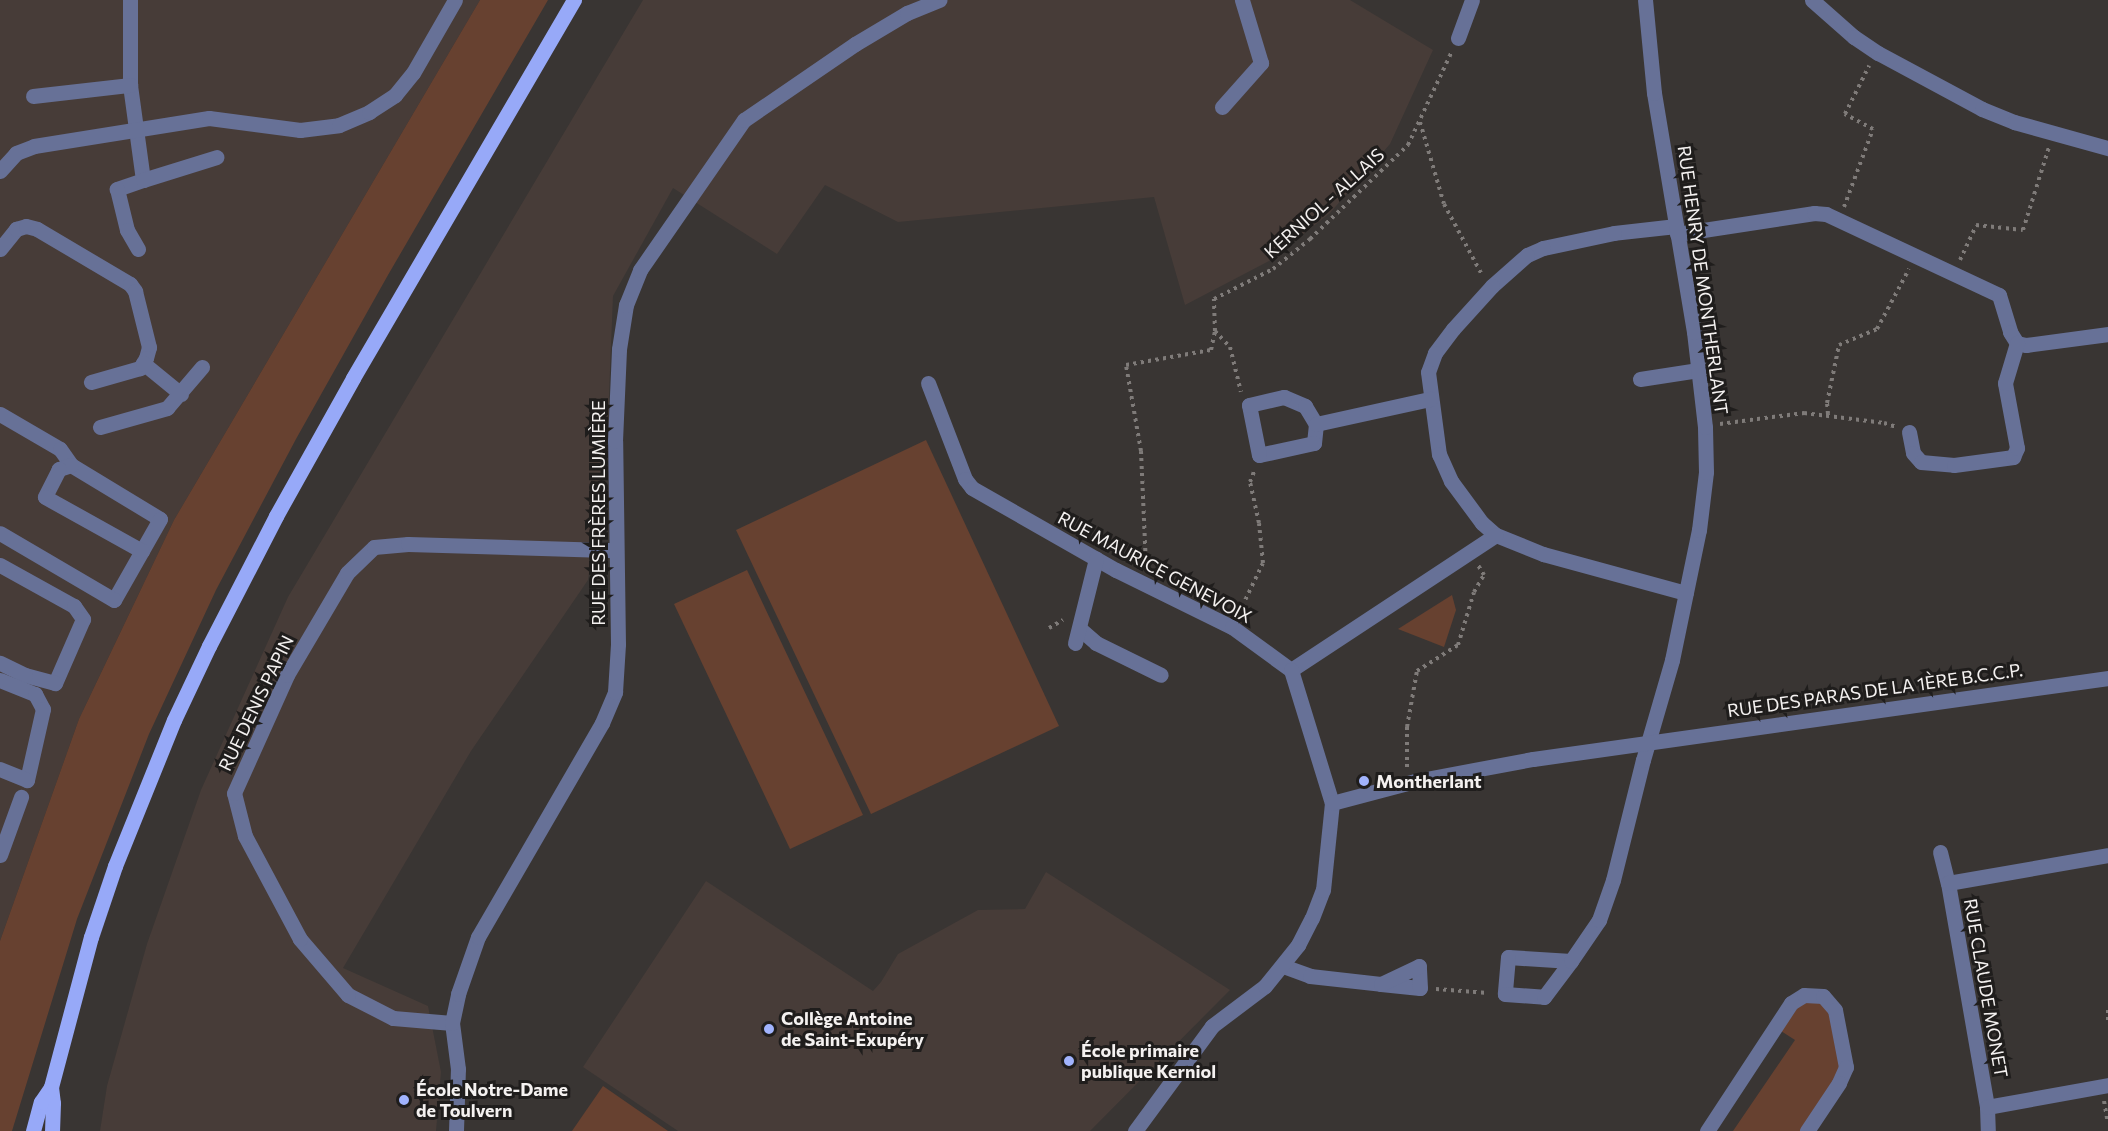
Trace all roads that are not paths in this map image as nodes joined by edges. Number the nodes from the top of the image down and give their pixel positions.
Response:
1 (130, 0) edge
2 (455, 0) edge
3 (574, 0) edge
4 (939, 0) edge
5 (1242, 0) edge
6 (1472, 0) edge
7 (1645, 0) edge
8 (1812, 0) edge
9 (1458, 38) road end
10 (130, 85) junction
11 (33, 96) dead end
12 (1222, 106) dead end
13 (135, 132) junction
14 (2108, 148) edge
15 (217, 157) dead end
16 (0, 171) edge
17 (143, 180) junction
18 (1677, 230) junction
19 (0, 249) edge
20 (138, 249) dead end
21 (2108, 334) edge
22 (2017, 343) junction
23 (143, 363) junction
24 (202, 367) dead end
25 (1698, 370) junction
26 (1640, 379) dead end
27 (90, 382) dead end
28 (928, 383) dead end
29 (181, 394) junction
30 (1430, 399) junction
31 (0, 414) edge
32 (1316, 423) junction
33 (100, 427) dead end
34 (1909, 432) road end
35 (71, 465) junction
36 (0, 533) edge
37 (1496, 535) junction
38 (615, 550) junction
39 (142, 551) junction
40 (1096, 560) junction
41 (0, 565) edge
42 (1686, 593) junction
43 (0, 663) edge
44 (1291, 670) junction
45 (1161, 675) dead end
46 (2108, 678) edge
47 (0, 680) edge
48 (1648, 741) junction
49 (0, 769) edge
50 (21, 797) dead end
51 (1332, 803) junction
52 (1940, 852) dead end
53 (0, 855) edge
54 (2108, 855) edge
55 (1948, 883) junction
56 (1571, 961) junction
57 (1283, 966) junction
58 (1381, 984) junction
59 (452, 1023) junction
60 (2108, 1085) edge
61 (51, 1087) junction
62 (1986, 1107) junction
63 (33, 1131) edge
64 (52, 1131) edge
65 (456, 1131) edge
66 (1135, 1131) edge
67 (1707, 1131) edge
68 (1807, 1131) edge
69 (1988, 1131) edge

1 - 10 street
2 - 13 street
3 - 61 main road
4 - 38 street, RUE DES FRÈRES LUMIÈRE
5 - 12 street
6 - 9 street
7 - 18 street, RUE HENRY DE MONTHERLANT
8 - 14 street
10 - 11 street
10 - 13 street
13 - 16 street
13 - 17 street
15 - 17 street
17 - 20 street
18 - 22 street
18 - 25 street, RUE HENRY DE MONTHERLANT
18 - 30 street
19 - 23 street
21 - 22 street
22 - 34 street
23 - 27 street
23 - 29 street
24 - 29 street
25 - 26 street
25 - 42 street, RUE HENRY DE MONTHERLANT
28 - 40 street, RUE MAURICE GENEVOIX
29 - 33 street
30 - 32 street
30 - 37 street
31 - 35 street
32 - 32 street
35 - 39 street
35 - 39 street
36 - 39 street
37 - 42 street
37 - 44 street
38 - 59 street, RUE DES FRÈRES LUMIÈRE
38 - 59 street, RUE DENIS PAPIN
40 - 44 street, RUE MAURICE GENEVOIX
40 - 45 street
41 - 43 street
42 - 48 street, RUE HENRY DE MONTHERLANT
44 - 51 street
46 - 48 street, RUE DES PARAS DE LA 1ÈRE B.C.C.P.
47 - 49 street
48 - 51 street, RUE DES PARAS DE LA 1ÈRE B.C.C.P.
48 - 56 street, RUE HENRY DE MONTHERLANT
50 - 53 street
51 - 57 street
52 - 55 street, RUE CLAUDE MONET
54 - 55 street
55 - 62 street, RUE CLAUDE MONET
56 - 56 street, RUE HENRY DE MONTHERLANT
57 - 58 street
57 - 66 street
58 - 58 street
59 - 65 street, RUE DES FRÈRES LUMIÈRE
60 - 62 street
61 - 63 main road
61 - 64 main road
62 - 69 street, RUE CLAUDE MONET
67 - 68 street

